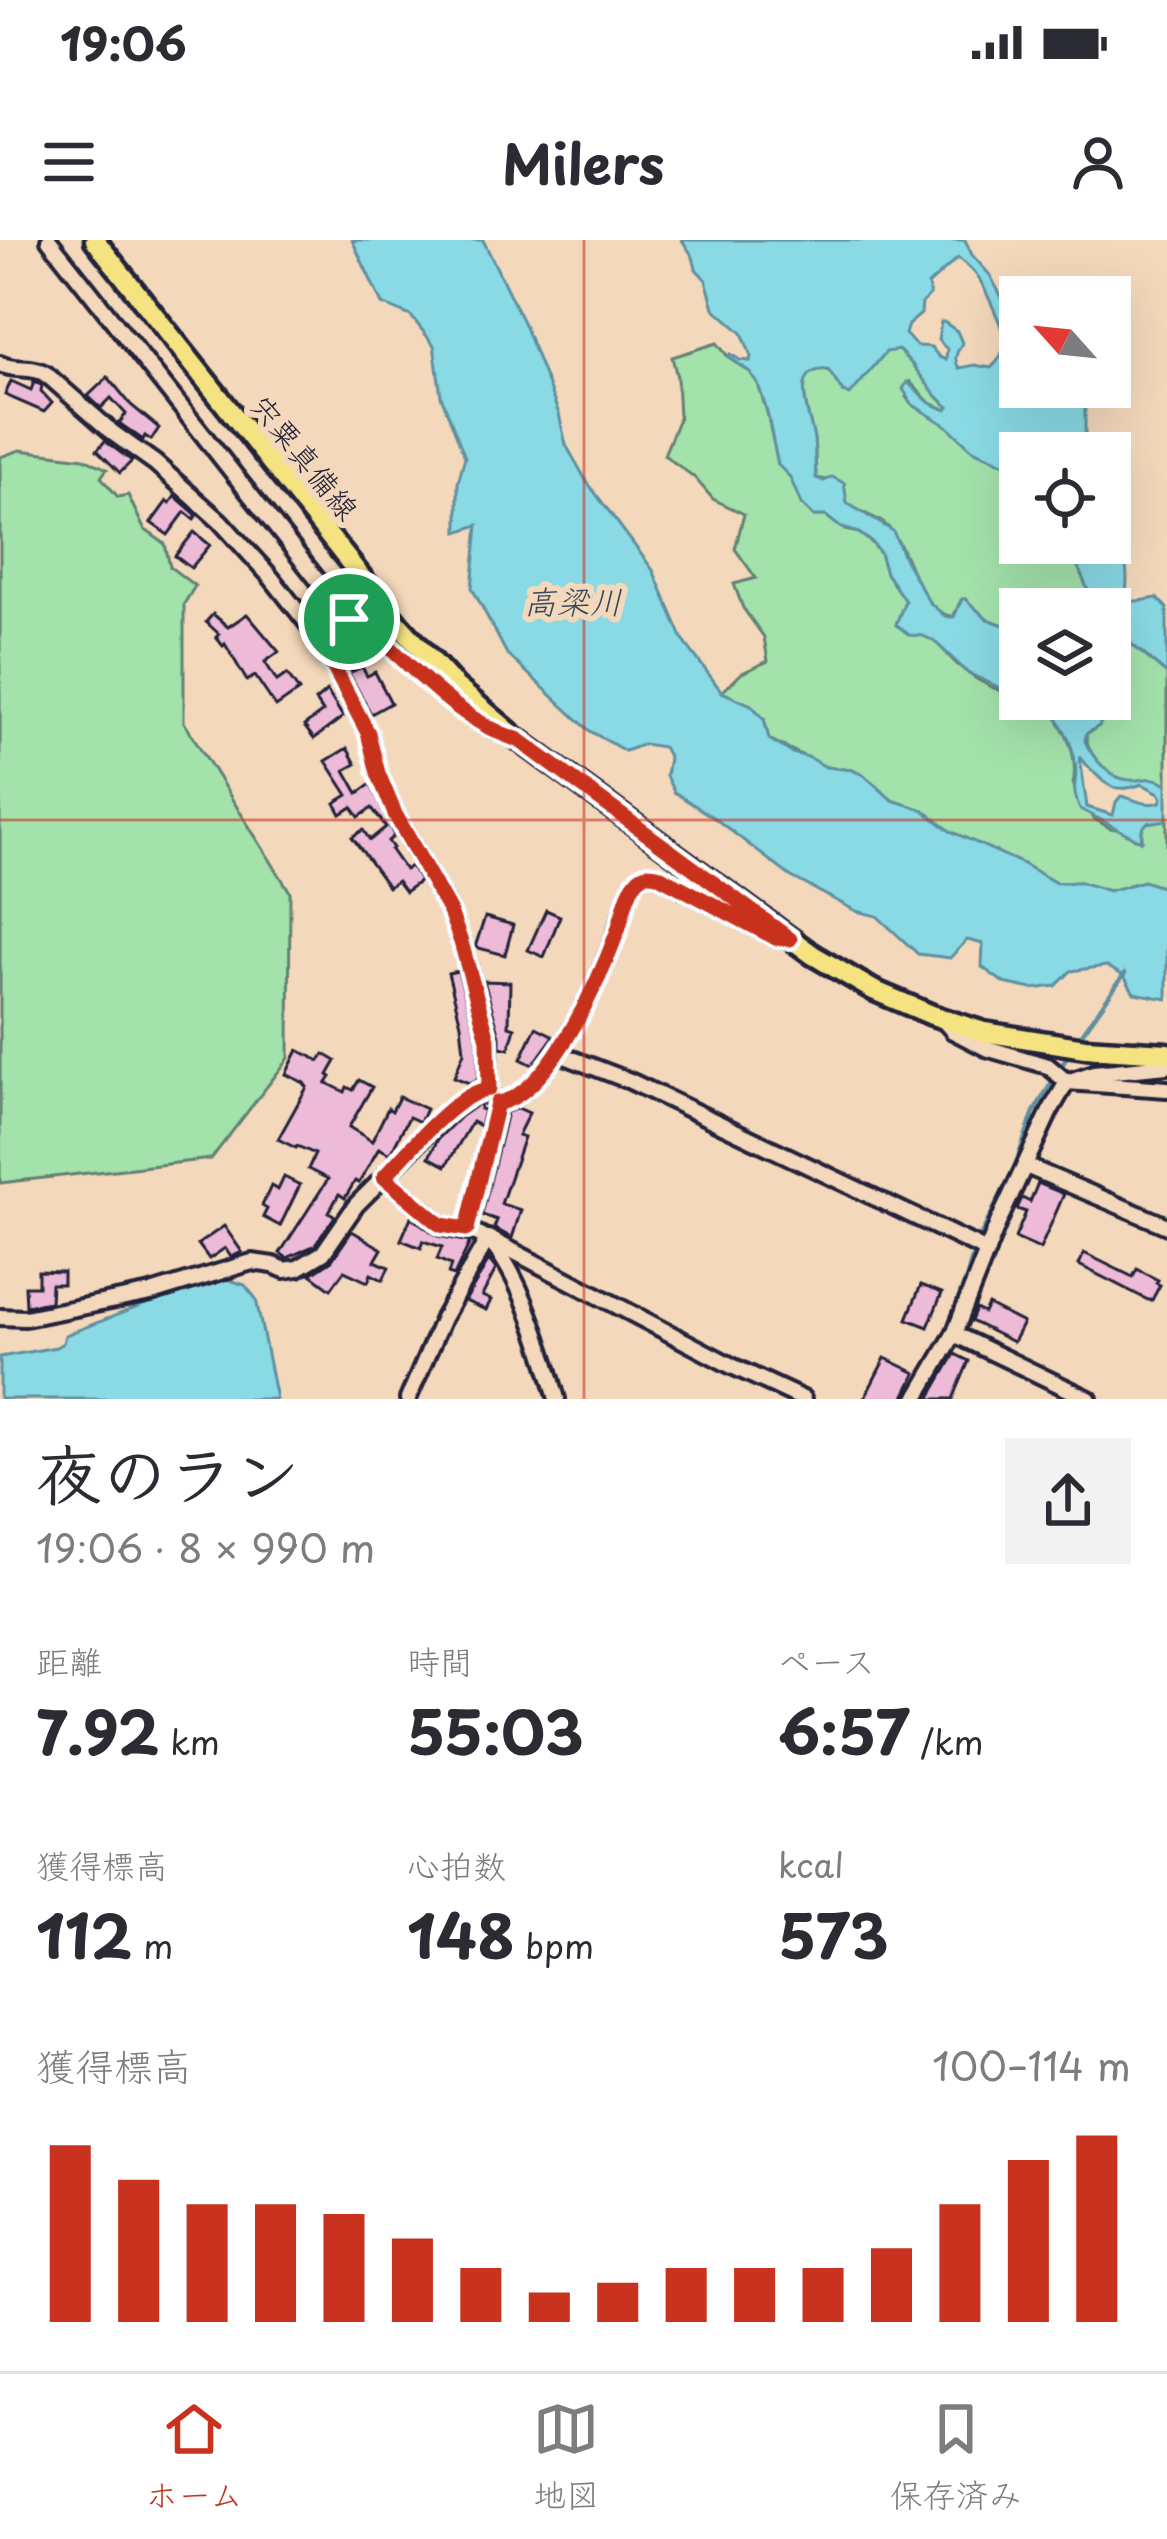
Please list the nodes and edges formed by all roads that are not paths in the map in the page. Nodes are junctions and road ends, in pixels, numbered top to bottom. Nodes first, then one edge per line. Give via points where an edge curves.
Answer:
1 (49, 240) edge
2 (95, 240) edge
3 (0, 364) edge
4 (342, 621) junction
5 (318, 637) junction
6 (519, 740) junction
7 (790, 939) junction
8 (941, 1018) junction
9 (557, 1053) junction
10 (1167, 1053) edge
11 (1167, 1066) edge
12 (1067, 1082) junction
13 (489, 1089) junction
14 (1167, 1089) edge
15 (497, 1103) junction
16 (1026, 1166) junction
17 (384, 1177) junction
18 (1167, 1226) edge
19 (467, 1229) junction
20 (488, 1238) junction
21 (987, 1251) junction
22 (0, 1317) edge
23 (954, 1334) junction
24 (408, 1399) edge
25 (556, 1399) edge
26 (803, 1399) edge
27 (916, 1399) edge
28 (1089, 1399) edge

1 - 4 street via 335,602
2 - 6 main road, 宍粟真備線 via 400,626 456,688
3 - 5 street via 46,374 154,463 248,550
4 - 5 street
4 - 6 street via 366,626 444,696
5 - 13 street via 368,733 395,814 450,912 488,1039
6 - 7 main road, 宍粟真備線
7 - 8 main road, 宍粟真備線 via 873,990
7 - 9 street via 646,874
8 - 10 main road, 宍粟真備線 via 1034,1042
8 - 12 street via 952,1031 1048,1066
9 - 15 street via 522,1094
9 - 21 street
11 - 12 street
12 - 14 street
12 - 16 street
13 - 15 street
13 - 17 street via 454,1107
15 - 19 street
16 - 18 street
16 - 21 street
17 - 19 street via 441,1225
17 - 22 street via 323,1253 298,1268 251,1262 151,1294
19 - 20 street
20 - 24 street
20 - 25 street via 524,1302
20 - 26 street
21 - 23 street
23 - 27 street
23 - 28 street

